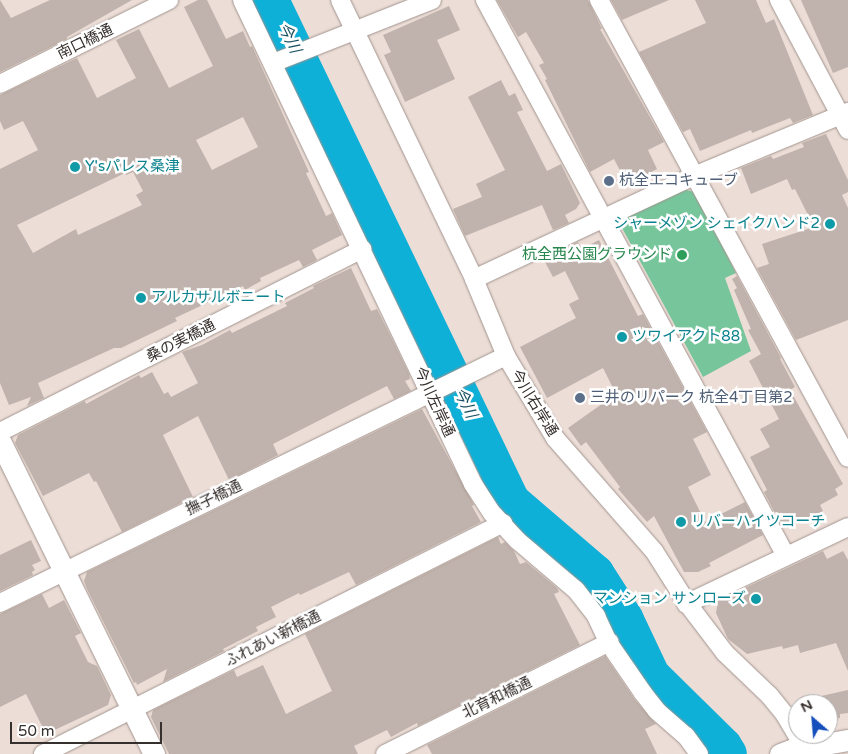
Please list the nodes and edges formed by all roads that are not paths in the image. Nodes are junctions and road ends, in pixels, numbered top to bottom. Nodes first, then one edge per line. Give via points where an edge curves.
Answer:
1 (169, 0) edge
2 (242, 0) edge
3 (340, 0) edge
4 (432, 0) edge
5 (485, 0) edge
6 (599, 0) edge
7 (779, 0) edge
8 (345, 32) junction
9 (281, 60) junction
10 (0, 84) edge
11 (846, 119) edge
12 (696, 175) junction
13 (602, 219) junction
14 (362, 249) junction
15 (474, 279) junction
16 (506, 356) junction
17 (429, 392) junction
18 (0, 432) edge
19 (0, 442) edge
20 (848, 458) edge
21 (503, 523) junction
22 (848, 527) edge
23 (786, 556) junction
24 (64, 571) junction
25 (0, 603) edge
26 (686, 604) junction
27 (609, 642) junction
28 (132, 709) junction
29 (848, 740) edge
30 (796, 751) edge
31 (43, 754) edge
32 (154, 754) edge
33 (385, 754) edge
34 (699, 754) edge

1 - 10 street, 南口橋通
2 - 9 street, 今川左岸通
3 - 8 street, 今川右岸通
4 - 8 street
5 - 13 street
6 - 12 street
7 - 11 street
8 - 9 street
8 - 15 street, 今川右岸通
9 - 14 street, 今川左岸通
11 - 12 street
12 - 13 street
12 - 20 street
13 - 15 street
13 - 23 street
14 - 17 street, 今川左岸通
14 - 18 street, 桑の実橋通
15 - 16 street, 今川右岸通
16 - 17 street, 撫子橋通
16 - 26 street, 今川右岸通 via 555,438 654,552
17 - 21 street, 今川左岸通 via 473,484 492,513
17 - 24 street, 撫子橋通
19 - 24 street
21 - 27 street, 今川左岸通 via 517,540 576,590 596,616
21 - 28 street, ふれあい新橋通
22 - 23 street
23 - 26 street
24 - 25 street, 撫子橋通
24 - 28 street
26 - 30 street, 今川右岸通 via 725,653 769,695 784,715
27 - 33 street, 北育和橋通
27 - 34 street, 今川左岸通 via 657,711 686,736
28 - 31 street, ふれあい新橋通
28 - 32 street
29 - 30 street

